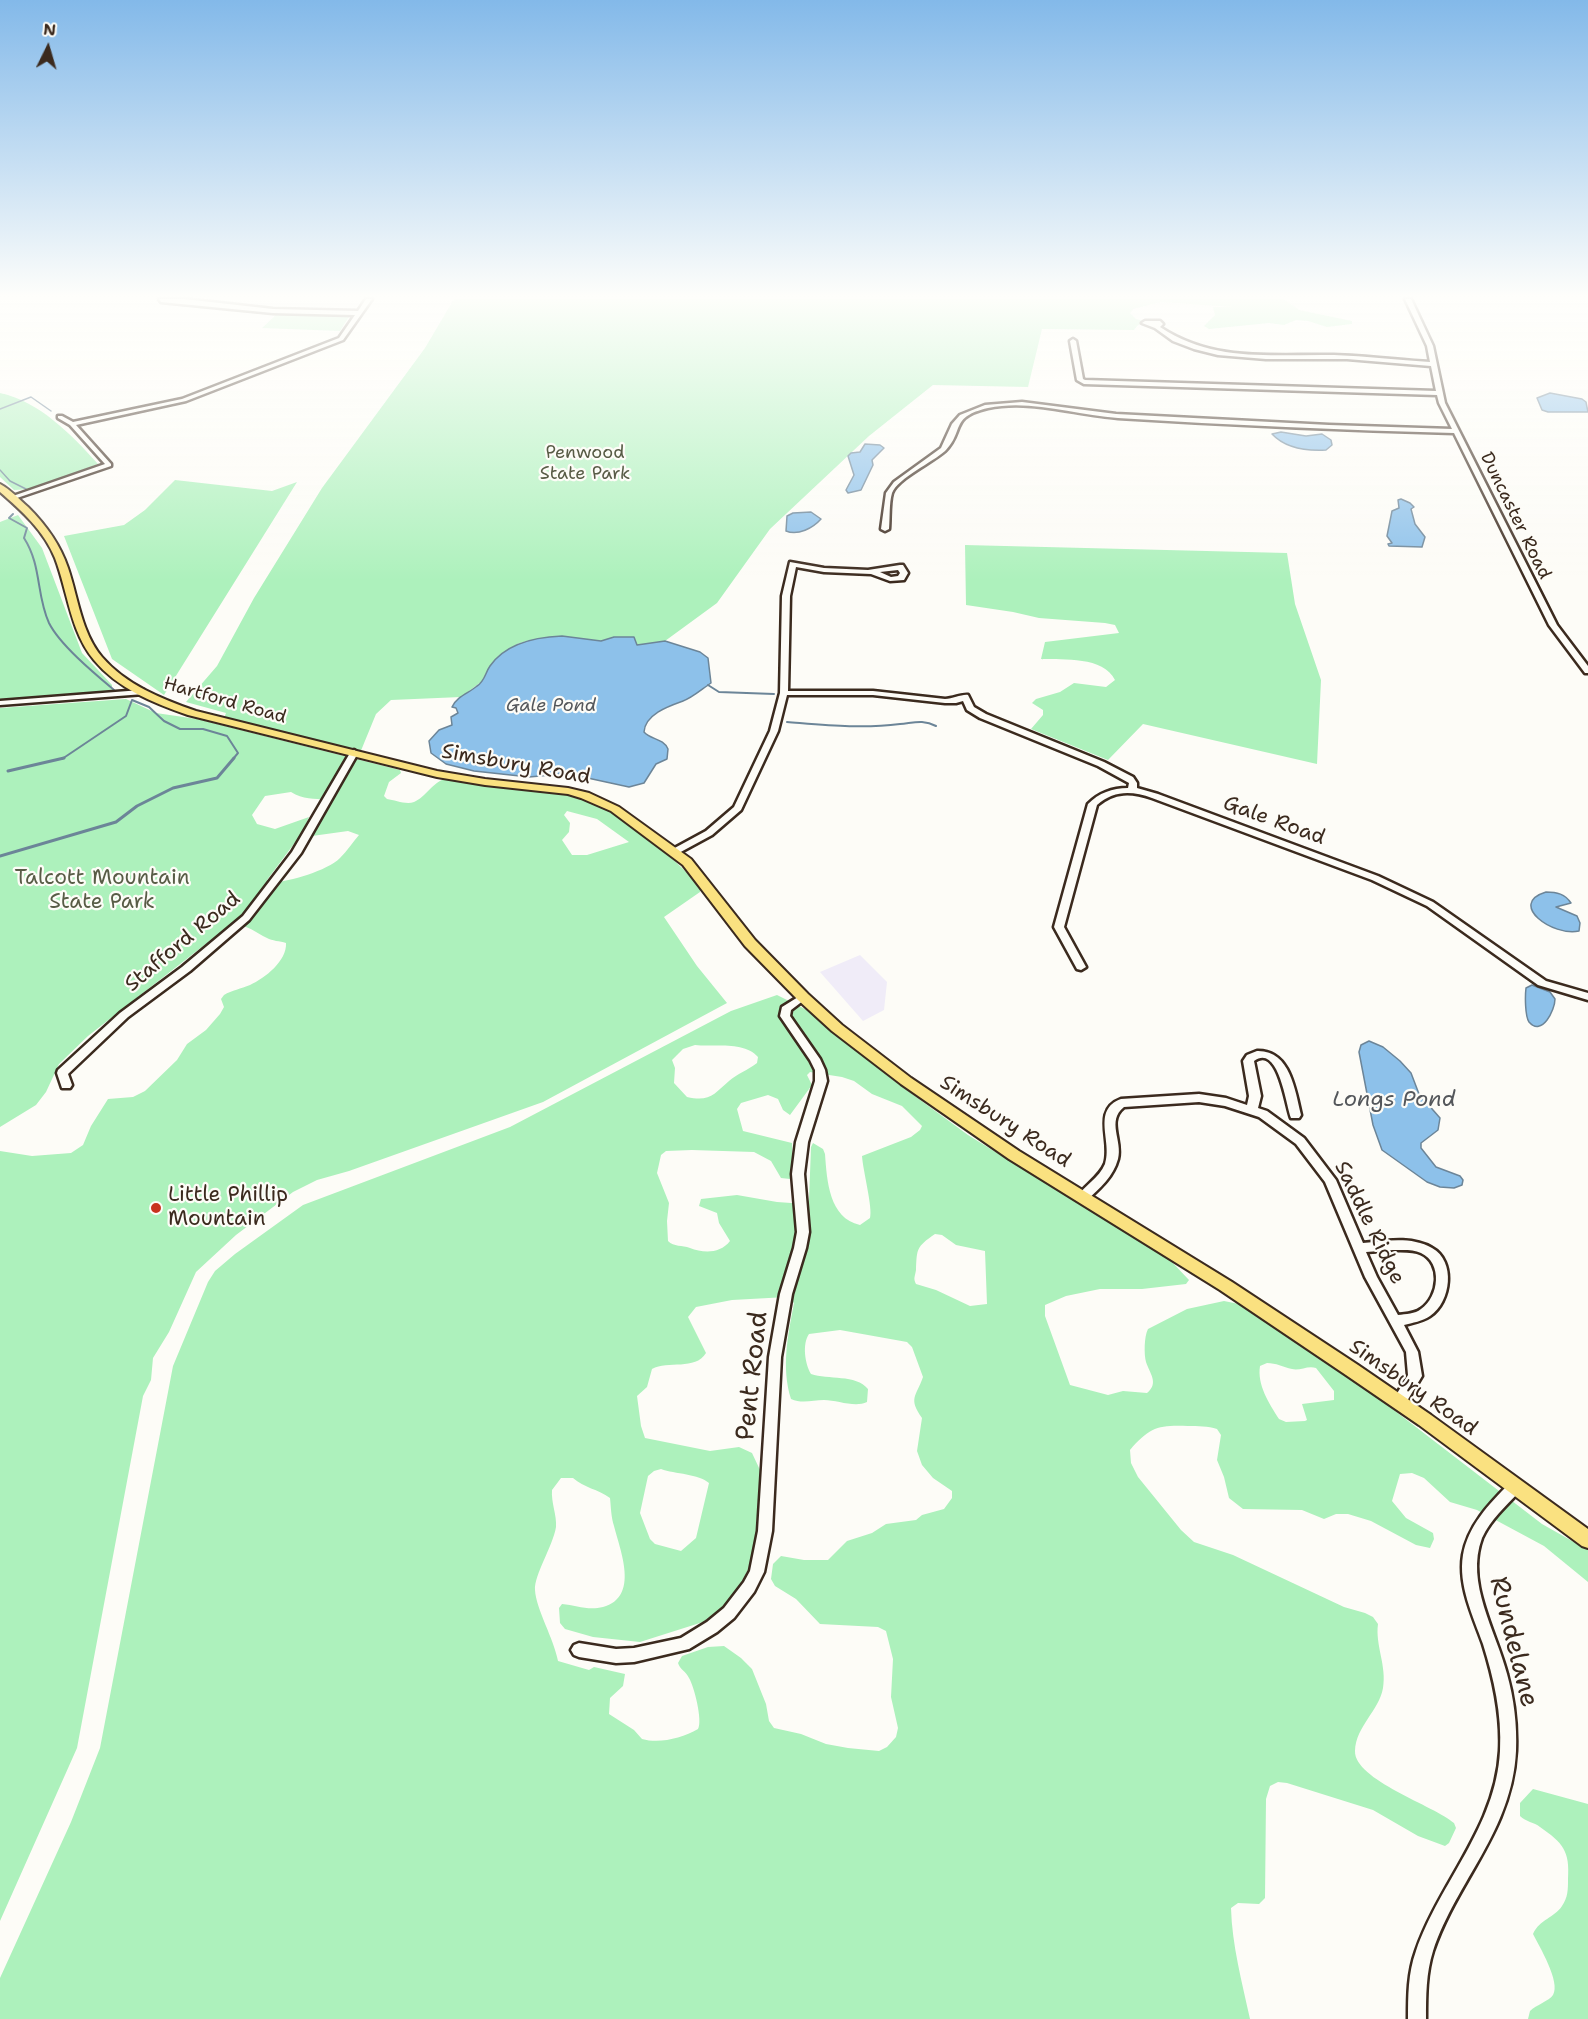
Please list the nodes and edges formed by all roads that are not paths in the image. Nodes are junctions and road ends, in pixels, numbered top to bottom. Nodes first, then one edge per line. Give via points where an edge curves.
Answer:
1 (201, 393) edge
2 (1441, 393) edge
3 (60, 417) dead end
4 (72, 424) junction
5 (1456, 431) junction
6 (0, 487) edge
7 (12, 498) junction
8 (885, 529) dead end
9 (873, 572) dead end
10 (1588, 670) edge
11 (141, 692) junction
12 (784, 693) junction
13 (0, 704) edge
14 (354, 753) junction
15 (410, 767) joint
16 (1132, 790) junction
17 (674, 852) junction
18 (1081, 967) dead end
19 (803, 997) junction
20 (1588, 997) edge
21 (66, 1085) dead end
22 (1252, 1109) junction
23 (1295, 1115) dead end
24 (1083, 1197) junction
25 (1358, 1248) junction
26 (1396, 1321) junction
27 (1399, 1402) junction
28 (1514, 1488) junction
29 (1588, 1540) edge
30 (579, 1650) dead end
31 (1417, 2019) edge

1 - 4 street
2 - 5 street, Duncaster Road
3 - 4 street
4 - 7 street via 109,465
5 - 8 street via 1104,415 1025,405 994,406 966,413 957,420 943,449 896,483 886,500
5 - 10 street, Duncaster Road via 1553,625
6 - 7 main road, Hartford Road
7 - 11 main road, Hartford Road via 32,516 57,551 81,628 94,654 110,671
9 - 12 street via 793,564 786,600
11 - 13 street
11 - 14 main road, Hartford Road via 192,712
12 - 16 street via 860,693 945,701 965,697 970,708 982,716 1130,779
12 - 17 street via 774,731 738,808 709,833
14 - 15 main road, Hartford Road
14 - 21 street, Stafford Road via 296,853 246,918 109,1027 62,1073
15 - 17 main road, Simsbury Road via 463,779 585,795 615,809
16 - 18 street, Gale Road via 1106,793 1093,804 1059,927
16 - 20 street, Gale Road via 1364,873 1430,904 1542,983
17 - 19 main road, Simsbury Road via 697,873 750,943
19 - 24 main road, Simsbury Road via 857,1044 957,1117
19 - 30 street, Pent Road via 786,1009 785,1016 815,1059 821,1082 802,1142 798,1174 803,1232 786,1294 775,1357 765,1531 757,1572 729,1613 684,1644 634,1656
22 - 23 street via 1255,1096 1248,1061 1263,1054 1280,1065
22 - 24 street, Saddle Ridge via 1199,1098 1121,1103 1109,1117 1113,1154 1108,1169
22 - 25 street, Saddle Ridge via 1293,1134 1318,1162 1330,1180
24 - 27 main road, Simsbury Road via 1226,1286
25 - 26 street, Saddle Ridge
25 - 26 street via 1420,1248 1431,1253 1440,1266 1442,1287 1433,1306 1421,1315
26 - 27 street, Saddle Ridge via 1412,1352 1415,1372
27 - 28 main road, Simsbury Road
28 - 29 main road, Simsbury Road
28 - 31 street, Rundelane via 1498,1502 1476,1536 1468,1571 1506,1705 1507,1763 1502,1797 1424,1951 1417,1985

